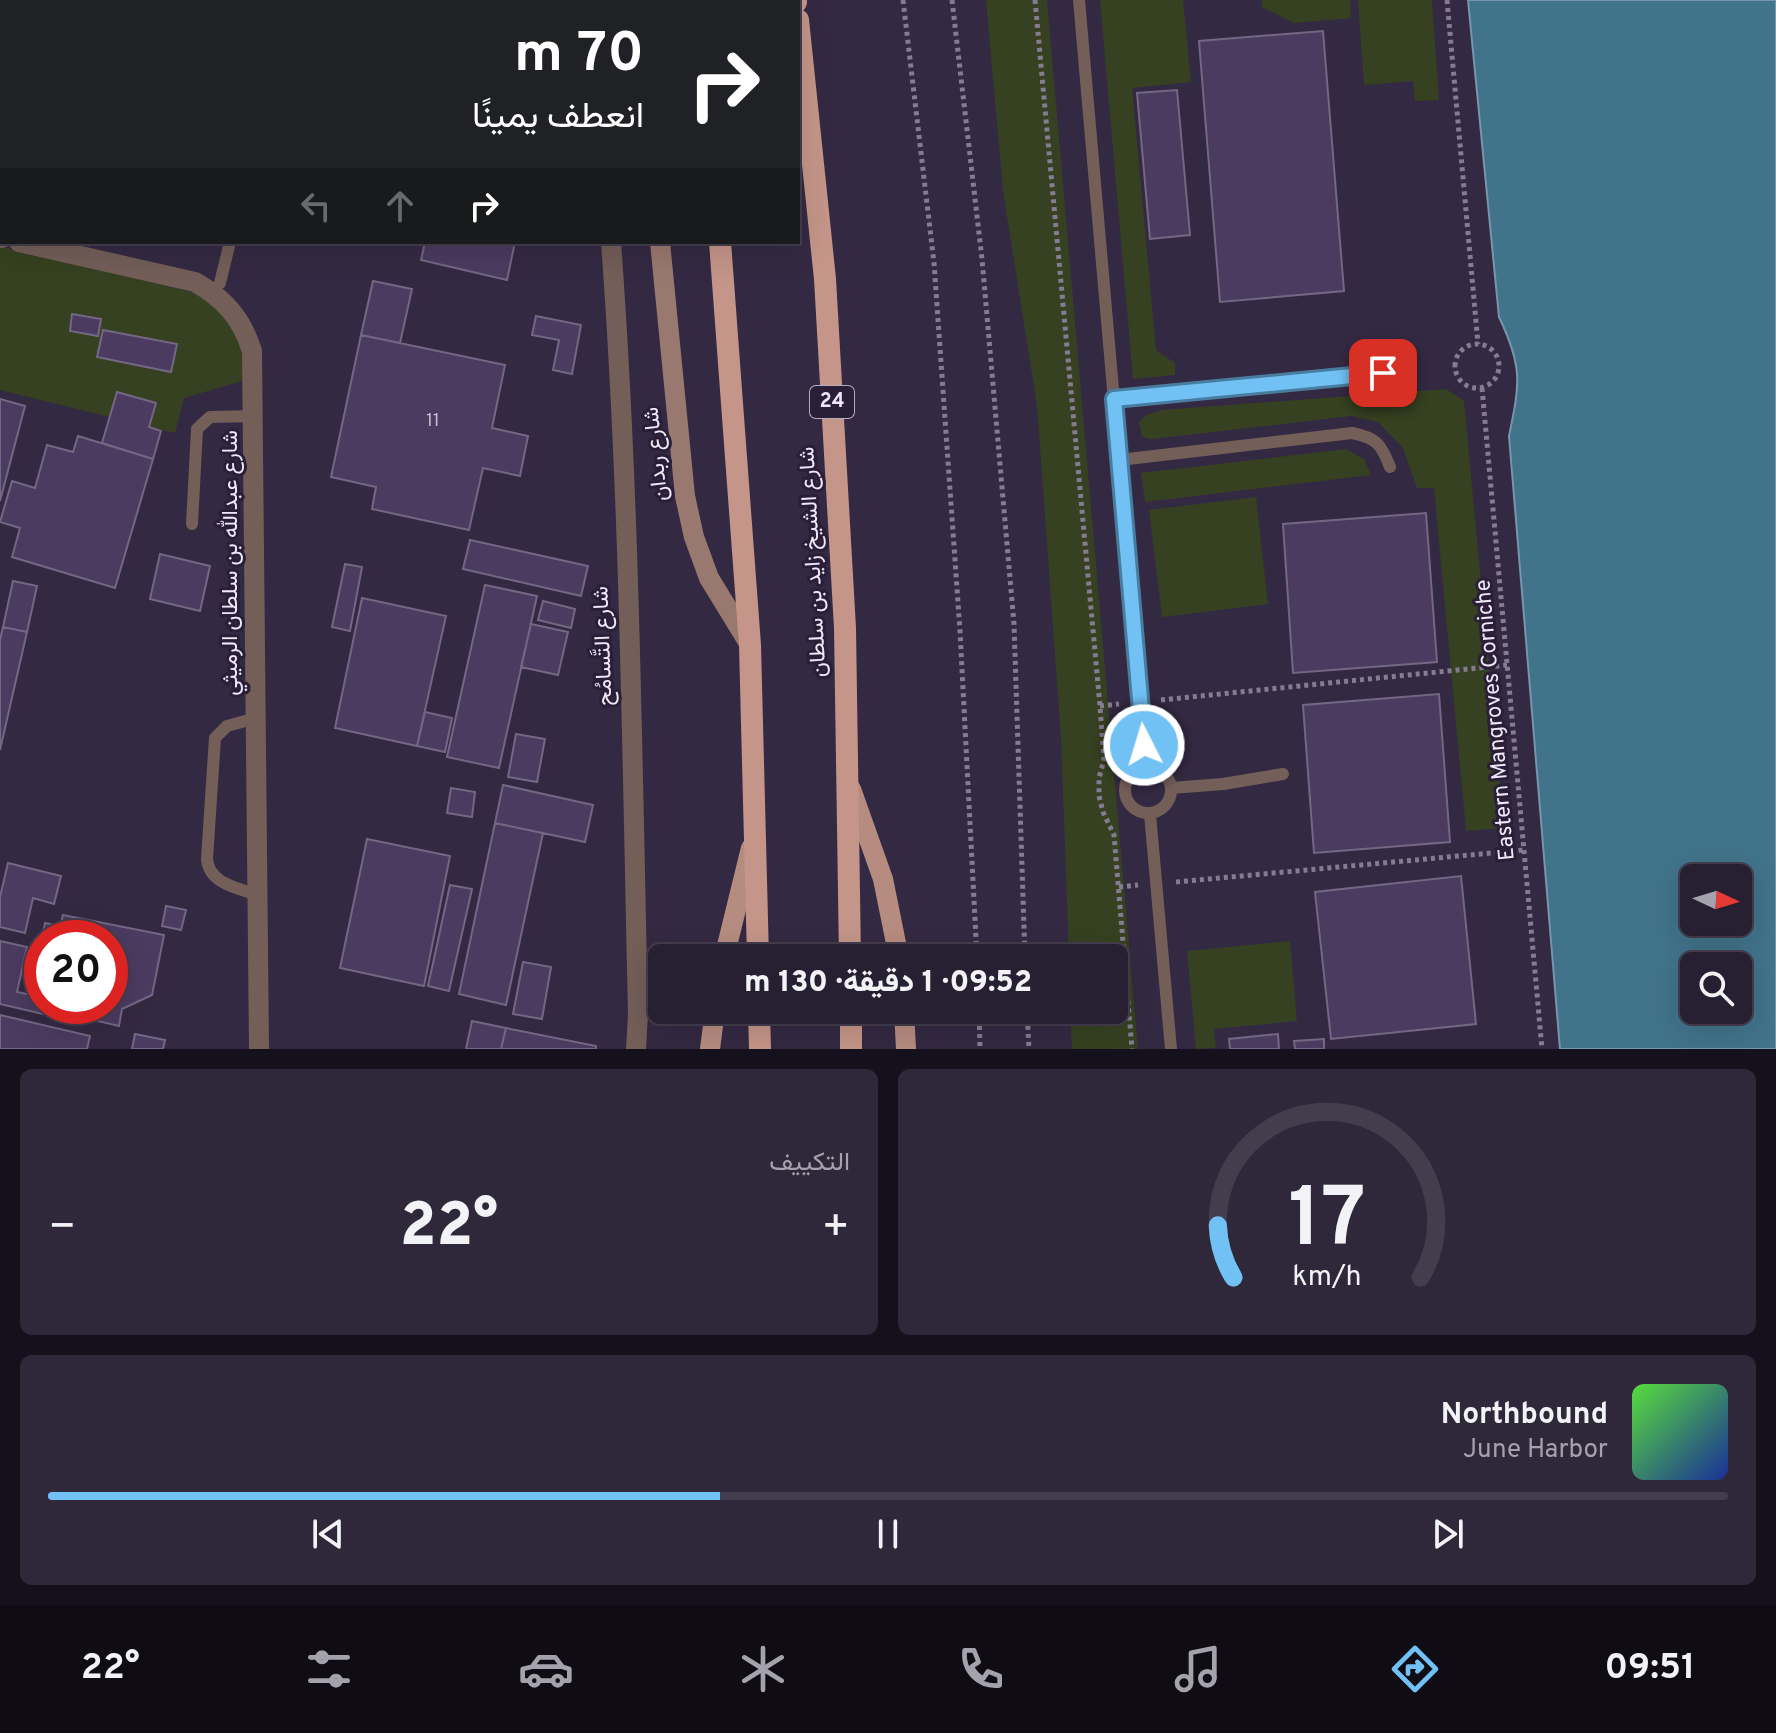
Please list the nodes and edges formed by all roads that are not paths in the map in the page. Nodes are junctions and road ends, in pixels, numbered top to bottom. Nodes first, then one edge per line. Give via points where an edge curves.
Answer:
1 (1079, 0) edge
2 (800, 39) edge
3 (28, 244) edge
4 (230, 244) edge
5 (611, 244) edge
6 (660, 244) edge
7 (720, 244) edge
8 (220, 283) dead end
9 (1383, 373) dead end
10 (1114, 399) junction
11 (255, 416) junction
12 (1119, 460) junction
13 (1390, 467) dead end
14 (192, 524) dead end
15 (750, 645) junction
16 (256, 718) junction
17 (1146, 767) junction
18 (1283, 774) dead end
19 (849, 785) junction
20 (1171, 788) junction
21 (1150, 814) junction
22 (755, 832) junction
23 (258, 895) junction
24 (727, 944) edge
25 (758, 944) edge
26 (850, 944) edge
27 (896, 944) edge
28 (713, 1024) edge
29 (759, 1024) edge
30 (851, 1024) edge
31 (905, 1024) edge
32 (259, 1049) edge
33 (636, 1049) edge
34 (710, 1049) edge
35 (760, 1049) edge
36 (851, 1049) edge
37 (906, 1049) edge
38 (1171, 1049) edge

1 - 10 lane
2 - 19 highway, شارع الشيخ زايد بن سلطان / 24 via 825,279
3 - 11 street, شارع عبدالله بن سلطان الرميثي via 195,282 213,292 247,335
4 - 8 lane
5 - 33 street, شارع التَّسامُح via 627,579
6 - 15 main road, شارع ربدان via 685,496 694,537 709,578
7 - 15 highway
9 - 10 lane
10 - 12 lane
11 - 14 lane via 210,417 197,429
11 - 16 street, شارع عبدالله بن سلطان الرميثي
12 - 13 lane via 1352,433 1382,447
12 - 17 lane
15 - 22 highway
16 - 23 street, شارع عبدالله بن سلطان الرميثي
16 - 23 lane via 227,726 215,738 207,859 217,880
17 - 20 lane via 1164,774
17 - 21 lane via 1130,774 1124,789 1134,810
18 - 20 lane
19 - 26 highway, شارع الشيخ زايد بن سلطان / 24
19 - 27 main road via 883,879
20 - 21 lane via 1164,808
21 - 38 lane
22 - 24 main road
22 - 25 highway
23 - 32 street, شارع عبدالله بن سلطان الرميثي
28 - 34 main road
29 - 35 highway
30 - 36 highway
31 - 37 main road

